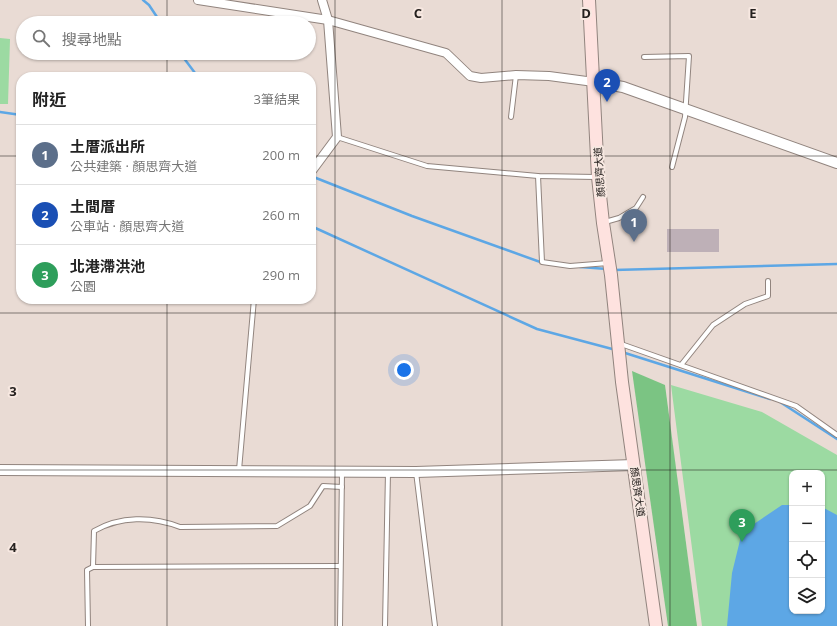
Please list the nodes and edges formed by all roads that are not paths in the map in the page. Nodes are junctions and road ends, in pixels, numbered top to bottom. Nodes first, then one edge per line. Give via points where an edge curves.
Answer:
1 (198, 0) edge
2 (322, 0) edge
3 (589, 0) edge
4 (223, 2) edge
5 (305, 16) edge
6 (316, 18) edge
7 (328, 20) junction
8 (644, 57) dead end
9 (516, 75) junction
10 (594, 82) junction
11 (685, 109) junction
12 (511, 117) dead end
13 (337, 137) junction
14 (837, 163) edge
15 (316, 165) edge
16 (672, 167) dead end
17 (538, 176) junction
18 (598, 177) junction
19 (642, 197) dead end
20 (603, 223) junction
21 (609, 263) junction
22 (768, 281) dead end
23 (254, 304) edge
24 (618, 343) junction
25 (681, 365) junction
26 (837, 435) edge
27 (634, 465) junction
28 (0, 470) edge
29 (239, 471) junction
30 (342, 472) junction
31 (388, 472) junction
32 (416, 472) junction
33 (342, 487) junction
34 (340, 566) junction
35 (93, 567) junction
36 (88, 626) edge
37 (340, 626) edge
38 (384, 626) edge
39 (435, 626) edge
40 (656, 626) edge

1 - 4 street
2 - 7 street
3 - 10 main road, 顏思齊大道
4 - 5 street
6 - 7 street
7 - 9 street via 446,53 470,76 481,78
7 - 13 street
8 - 11 lane via 689,56
9 - 10 street
9 - 12 lane
10 - 11 street via 623,87
10 - 18 main road, 顏思齊大道
11 - 14 street
11 - 16 lane
13 - 15 street
13 - 17 lane via 427,166
17 - 18 lane
17 - 21 lane via 542,262 570,266
18 - 20 main road, 顏思齊大道
19 - 20 lane via 636,208 619,218
20 - 21 main road, 顏思齊大道
21 - 24 main road, 顏思齊大道
22 - 25 lane via 768,296 745,304 713,325
23 - 29 lane
24 - 25 lane
24 - 27 main road, 顏思齊大道
25 - 26 lane via 796,406
27 - 32 street
27 - 40 main road, 顏思齊大道
28 - 29 street
29 - 30 street
30 - 31 street
30 - 33 lane
31 - 32 street
31 - 38 lane
32 - 39 lane
33 - 34 lane
33 - 35 lane via 323,486 310,506 277,526 180,527 167,522 132,518 103,526 94,531
34 - 35 lane
34 - 37 lane
35 - 36 lane via 87,570

